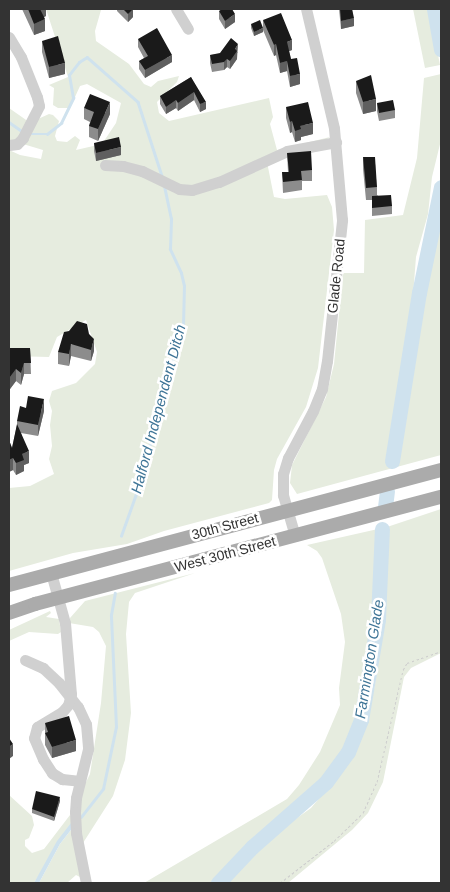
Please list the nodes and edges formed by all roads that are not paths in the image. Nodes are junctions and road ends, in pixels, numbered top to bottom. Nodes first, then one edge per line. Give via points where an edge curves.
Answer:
1 (176, 9) edge
2 (306, 9) edge
3 (188, 29) dead end
4 (9, 37) edge
5 (336, 142) junction
6 (9, 144) edge
7 (105, 165) dead end
8 (441, 470) edge
9 (441, 498) edge
10 (287, 510) junction
11 (295, 536) junction
12 (51, 573) junction
13 (9, 586) edge
14 (57, 598) junction
15 (9, 613) edge
16 (25, 660) dead end
17 (70, 697) junction
18 (80, 782) junction
19 (86, 883) edge

1 - 3 street
2 - 5 street, Glade Road
4 - 6 street via 22,57 39,101 23,138 16,144
5 - 7 street via 287,151 219,182 192,190 179,189 142,171
5 - 10 street, Glade Road via 342,220 327,361 317,402 284,468 282,489
8 - 10 main road, 30th Street
9 - 11 main road, West 30th Street
10 - 11 street, Glade Road
10 - 12 main road, 30th Street
11 - 14 main road, West 30th Street
12 - 13 main road, 30th Street
12 - 14 street
14 - 15 main road, West 30th Street
14 - 17 street via 65,623
16 - 17 street via 43,668
17 - 18 street via 82,715 88,736
17 - 18 street via 62,712 37,727 34,738 52,773 62,779
18 - 19 street via 76,798 76,833

